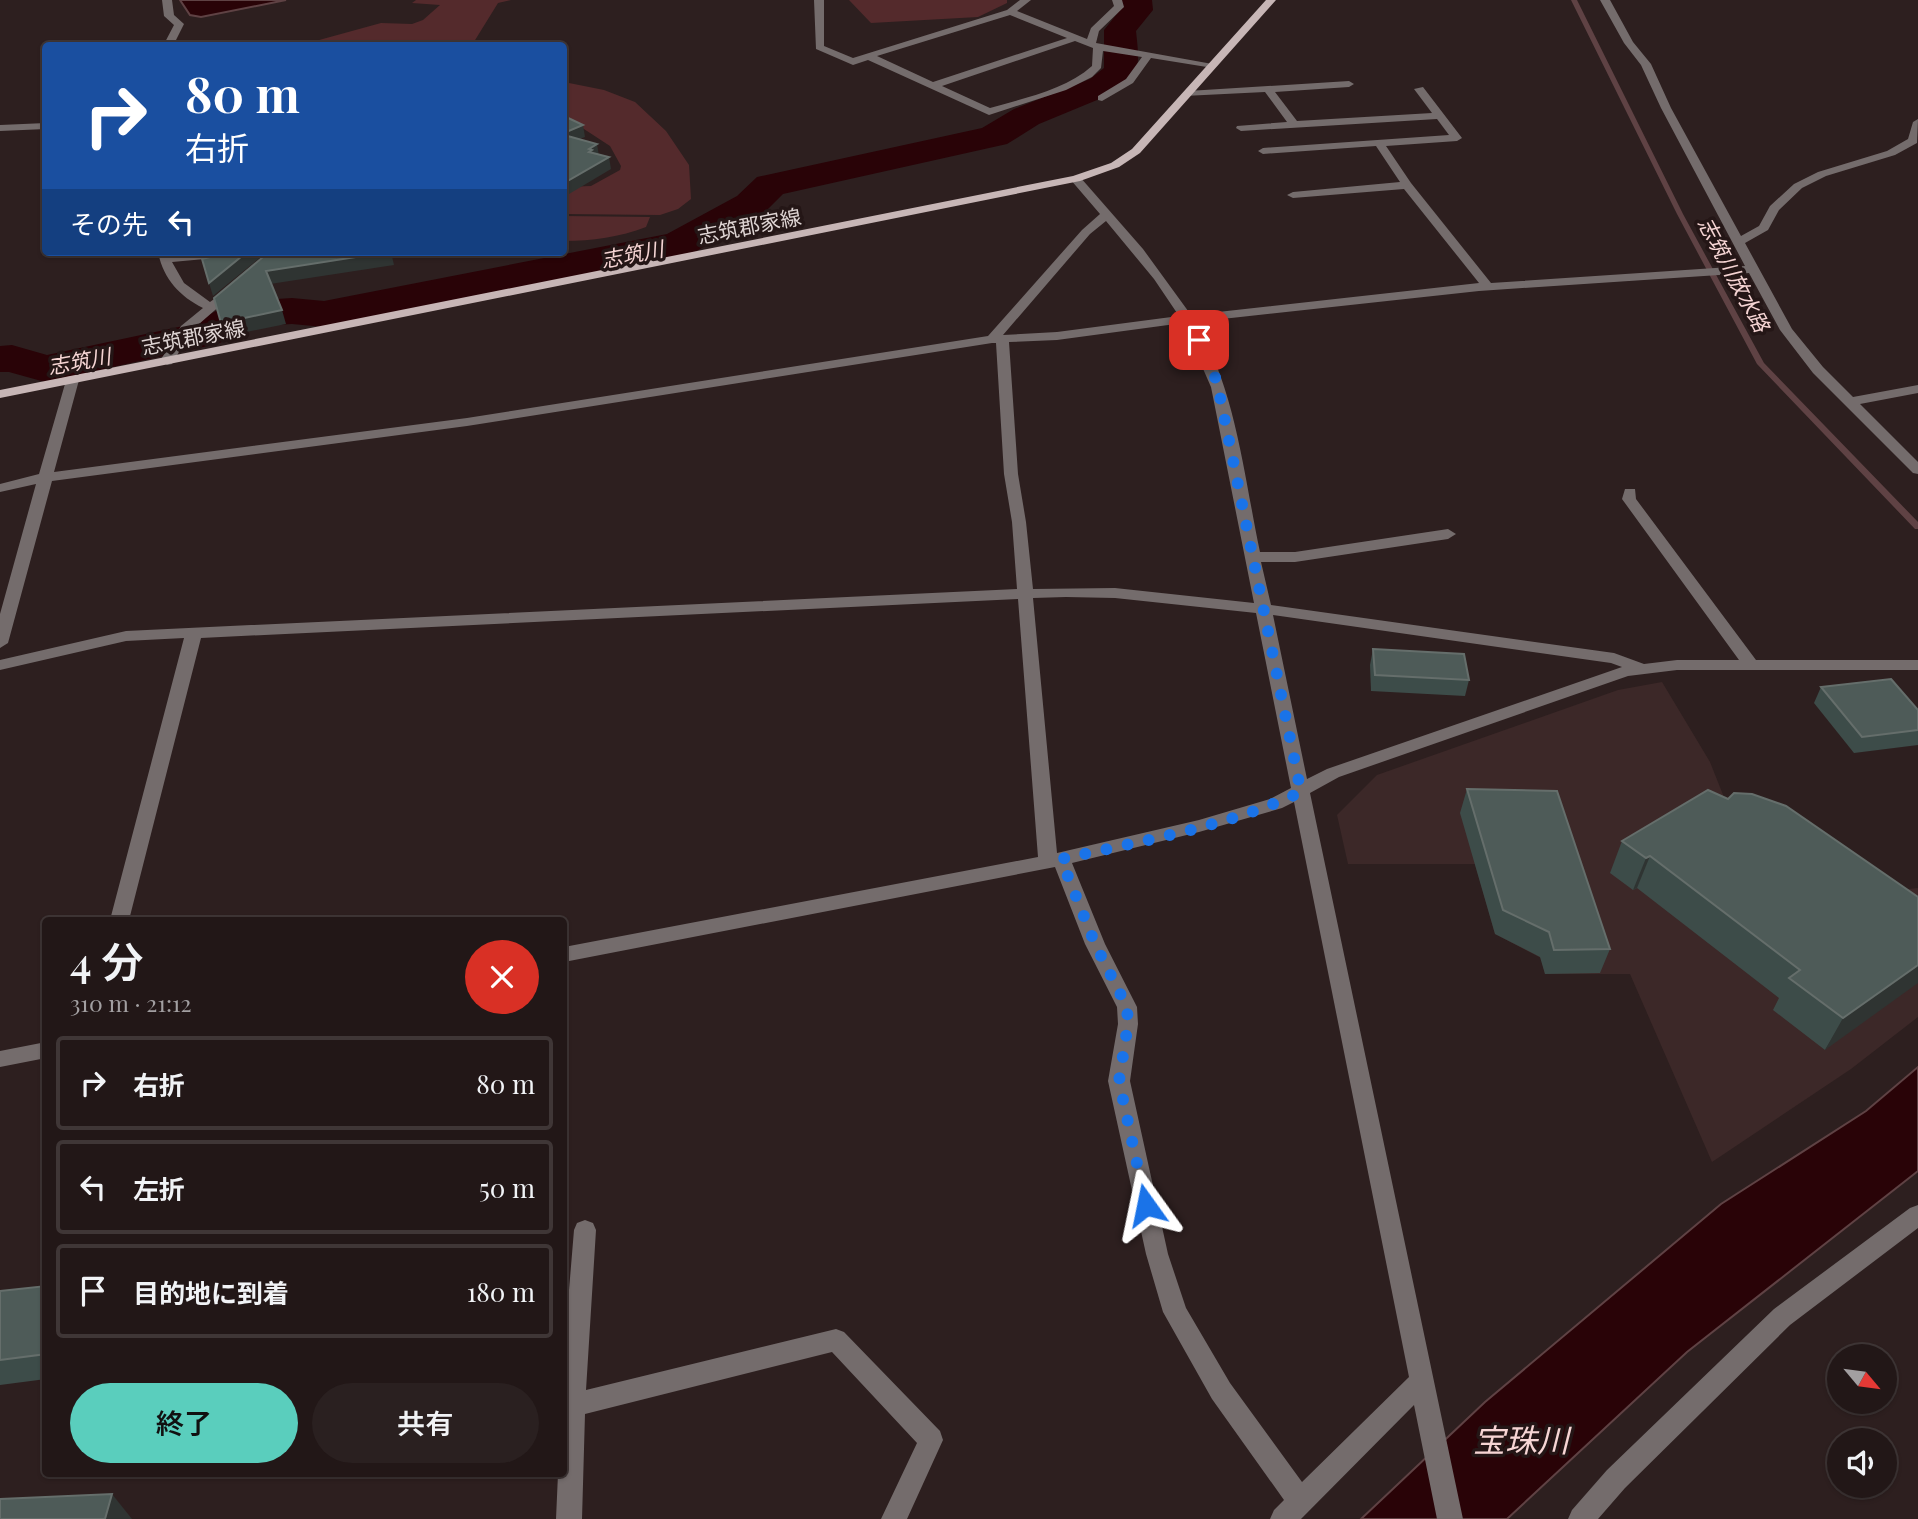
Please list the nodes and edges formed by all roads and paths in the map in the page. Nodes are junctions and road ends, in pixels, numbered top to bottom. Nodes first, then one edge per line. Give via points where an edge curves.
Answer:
1 (167, 0) edge
2 (819, 0) edge
3 (1026, 0) edge
4 (1117, 0) edge
5 (1271, 0) edge
6 (1605, 0) edge
7 (1010, 12) junction
8 (1076, 38) junction
9 (170, 42) edge
10 (1099, 46) junction
11 (1148, 54) junction
12 (868, 56) junction
13 (1213, 65) junction
14 (1349, 84) dead end
15 (933, 86) junction
16 (1268, 89) junction
17 (1419, 89) dead end
18 (1188, 93) junction
19 (1102, 98) dead end
20 (1440, 116) junction
21 (1918, 122) edge
22 (1294, 124) junction
23 (42, 126) edge
24 (0, 128) edge
25 (1241, 128) dead end
26 (1379, 143) junction
27 (1263, 151) dead end
28 (1076, 179) junction
29 (1407, 186) junction
30 (1293, 195) dead end
31 (1106, 215) junction
32 (1739, 242) junction
33 (164, 256) edge
34 (1754, 269) junction
35 (246, 277) edge
36 (1488, 287) junction
37 (211, 307) junction
38 (1187, 319) junction
39 (997, 339) junction
40 (169, 356) junction
41 (72, 380) junction
42 (1918, 389) edge
43 (0, 394) edge
44 (1849, 402) junction
45 (1918, 471) edge
46 (46, 477) junction
47 (0, 488) edge
48 (1630, 492) dead end
49 (1448, 534) dead end
50 (1251, 557) junction
51 (1024, 593) junction
52 (1262, 608) junction
53 (194, 632) junction
54 (0, 643) edge
55 (1751, 665) junction
56 (1918, 665) edge
57 (0, 666) edge
58 (1643, 669) junction
59 (1301, 792) junction
60 (1054, 860) junction
61 (120, 917) edge
62 (567, 954) edge
63 (42, 1052) edge
64 (0, 1059) edge
65 (1918, 1215) edge
66 (586, 1230) dead end
67 (1422, 1381) junction
68 (573, 1405) junction
69 (1292, 1511) edge
70 (569, 1519) edge
71 (894, 1519) edge
72 (1450, 1519) edge
73 (1581, 1519) edge

1 - 9 street via 169,16 179,24
2 - 12 street via 819,47 853,62
3 - 7 street
4 - 10 street via 1119,7 1094,30
5 - 13 main road, 志筑郡家線
6 - 32 street via 1646,64
7 - 8 street
7 - 12 street
8 - 10 street
8 - 15 street
10 - 11 street
10 - 15 street via 1095,70 1062,87 989,112
11 - 13 street
11 - 19 street via 1140,72 1122,89
12 - 15 street
13 - 18 main road, 志筑郡家線
14 - 16 street
16 - 18 street
16 - 22 street
17 - 20 street
18 - 28 main road, 志筑郡家線 via 1128,157
20 - 22 street
20 - 26 street via 1458,138
21 - 32 street via 1913,141 1901,149 1798,186 1774,208 1764,228
22 - 25 street
23 - 24 street
26 - 27 street
26 - 29 street
28 - 31 street
28 - 40 main road, 志筑郡家線
29 - 30 street
29 - 36 street
31 - 38 street via 1162,279
31 - 39 street via 1086,232
32 - 34 street
33 - 37 street via 181,289
34 - 36 street
34 - 44 street via 1786,330
35 - 37 street
36 - 38 street
37 - 40 street via 186,329
38 - 39 street
38 - 50 street via 1210,361 1218,387
39 - 46 street via 467,422
39 - 51 street
40 - 41 main road, 志筑郡家線
41 - 43 main road, 志筑郡家線
41 - 46 street
42 - 44 street
44 - 45 street
46 - 47 street
46 - 54 street
48 - 55 street via 1629,499
49 - 50 street via 1295,557
50 - 52 street
51 - 52 street via 1115,593
51 - 53 street
51 - 60 street
52 - 58 street via 1614,658
52 - 59 street
53 - 57 street via 126,636
53 - 61 street
55 - 56 street
55 - 58 street
58 - 59 street via 1626,671 1333,773
59 - 60 street via 1199,826
59 - 67 street
60 - 62 street
60 - 69 street via 1127,1007 1119,1081 1157,1254 1175,1312
63 - 64 street
65 - 73 street via 1782,1317
66 - 68 street
67 - 69 street
67 - 72 street
68 - 70 street
68 - 71 street via 836,1340 931,1440

